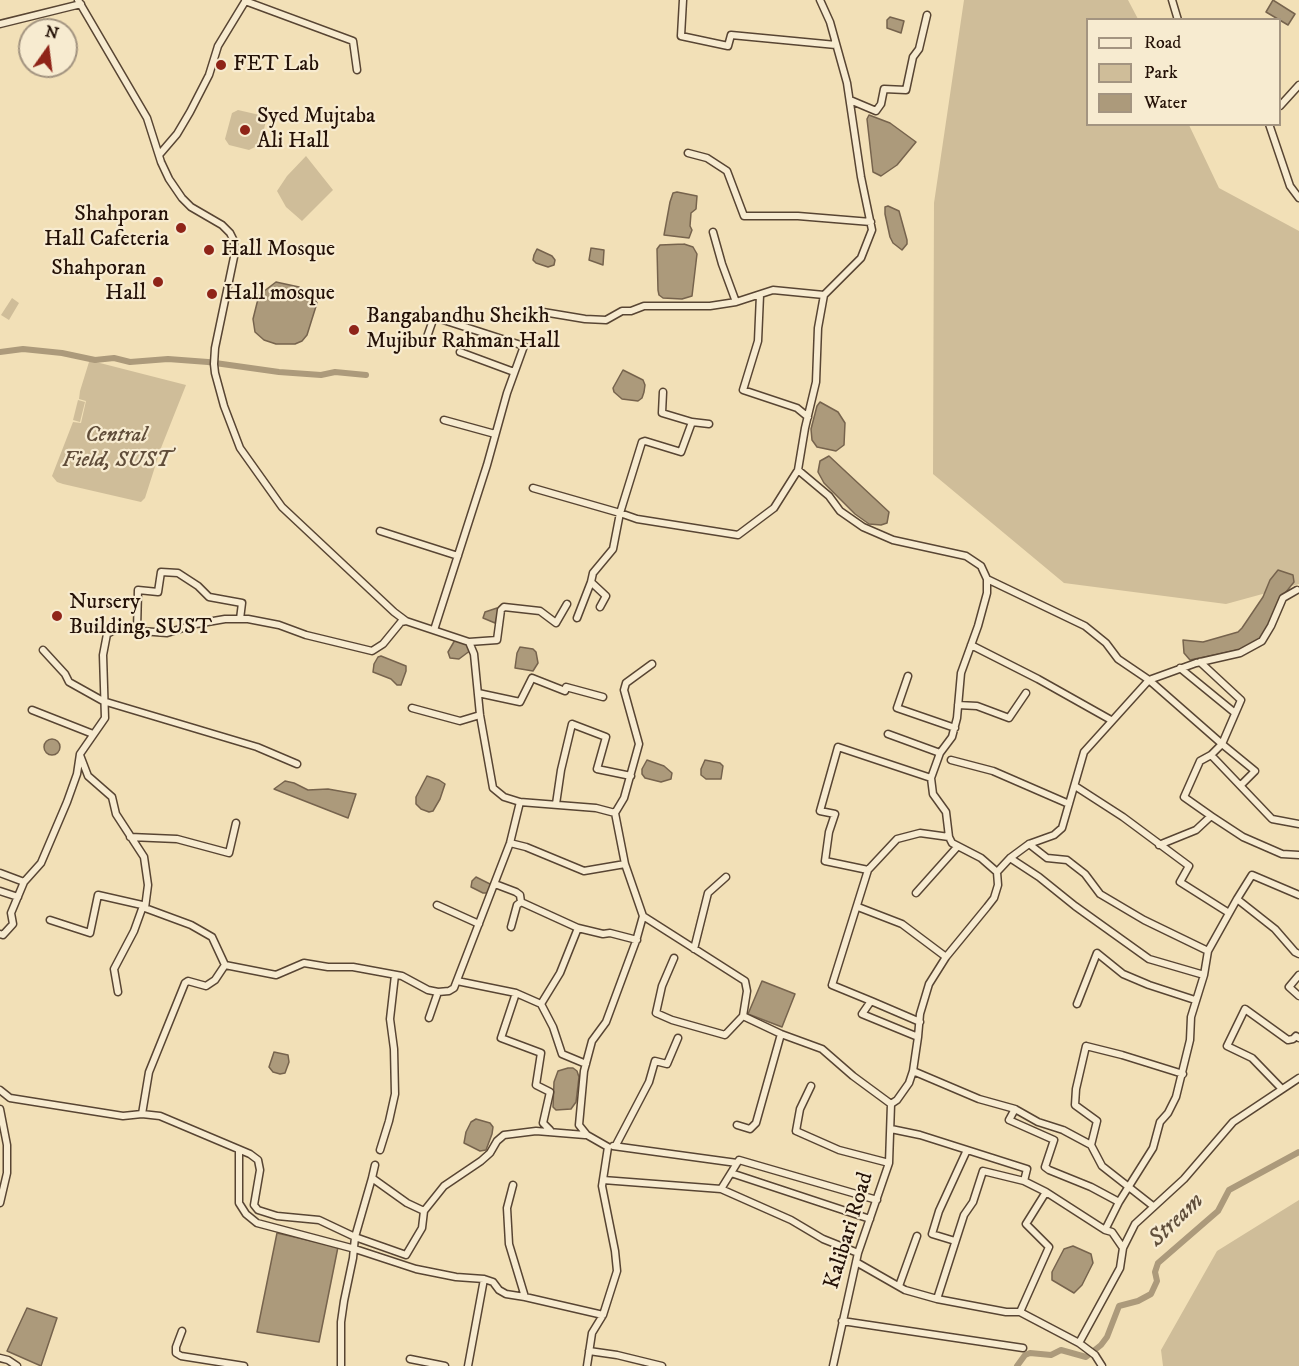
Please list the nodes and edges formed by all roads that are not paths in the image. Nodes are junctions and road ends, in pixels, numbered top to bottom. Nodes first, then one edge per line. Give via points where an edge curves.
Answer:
1 (683, 0) edge
2 (820, 0) edge
3 (1172, 0) edge
4 (246, 1) edge
5 (80, 2) edge
6 (927, 15) dead end
7 (1177, 18) edge
8 (0, 24) edge
9 (836, 45) junction
10 (357, 70) dead end
11 (1299, 85) edge
12 (850, 100) junction
13 (1281, 105) edge
14 (1270, 126) edge
15 (687, 153) dead end
16 (159, 155) junction
17 (1299, 198) edge
18 (871, 222) junction
19 (713, 232) dead end
20 (760, 295) junction
21 (824, 295) junction
22 (736, 302) junction
23 (543, 312) dead end
24 (427, 337) dead end
25 (460, 352) dead end
26 (514, 372) junction
27 (663, 392) dead end
28 (808, 417) junction
29 (444, 420) dead end
30 (692, 422) junction
31 (709, 424) dead end
32 (495, 434) junction
33 (798, 470) junction
34 (533, 488) dead end
35 (620, 513) junction
36 (380, 531) dead end
37 (458, 556) junction
38 (987, 579) junction
39 (1299, 581) edge
40 (591, 582) junction
41 (1298, 591) edge
42 (567, 604) dead end
43 (600, 607) dead end
44 (577, 618) dead end
45 (240, 619) junction
46 (406, 621) junction
47 (137, 630) junction
48 (434, 630) junction
49 (469, 642) junction
50 (971, 645) junction
51 (43, 650) dead end
52 (1200, 662) junction
53 (652, 664) dead end
54 (1180, 668) junction
55 (908, 676) dead end
56 (1149, 680) junction
57 (478, 693) junction
58 (1026, 693) dead end
59 (603, 697) dead end
60 (103, 701) junction
61 (958, 705) junction
62 (412, 708) dead end
63 (32, 711) dead end
64 (1235, 713) junction
65 (480, 715) junction
66 (1111, 720) junction
67 (955, 728) junction
68 (93, 734) junction
69 (888, 734) dead end
70 (1222, 744) junction
71 (940, 753) junction
72 (80, 754) junction
73 (1211, 755) junction
74 (951, 760) dead end
75 (297, 765) dead end
76 (630, 776) junction
77 (931, 778) junction
78 (1241, 785) junction
79 (1075, 786) junction
80 (520, 802) junction
81 (556, 804) junction
82 (1069, 804) junction
83 (615, 813) junction
84 (1211, 816) junction
85 (236, 823) dead end
86 (1299, 824) edge
87 (130, 837) junction
88 (950, 837) junction
89 (510, 843) junction
90 (1029, 844) junction
91 (1159, 845) junction
92 (958, 846) junction
93 (1299, 855) edge
94 (1010, 858) junction
95 (625, 864) junction
96 (868, 870) junction
97 (998, 872) junction
98 (0, 873) edge
99 (726, 877) dead end
100 (24, 882) junction
101 (495, 884) junction
102 (0, 891) edge
103 (916, 892) dead end
104 (1299, 895) edge
105 (18, 897) junction
106 (1237, 899) junction
107 (521, 902) junction
108 (437, 905) dead end
109 (143, 906) junction
110 (858, 907) junction
111 (1229, 913) junction
112 (644, 916) junction
113 (50, 920) dead end
114 (479, 924) junction
115 (511, 927) dead end
116 (578, 928) junction
117 (0, 934) edge
118 (637, 940) junction
119 (694, 949) junction
120 (1208, 951) junction
121 (1299, 954) edge
122 (946, 957) junction
123 (674, 958) dead end
124 (225, 965) junction
125 (395, 975) junction
126 (1204, 975) junction
127 (1299, 975) edge
128 (457, 981) junction
129 (118, 992) dead end
130 (438, 992) junction
131 (516, 993) junction
132 (1299, 996) edge
133 (1196, 1000) junction
134 (871, 1001) junction
135 (541, 1004) junction
136 (1077, 1004) dead end
137 (743, 1016) junction
138 (429, 1018) dead end
139 (920, 1022) junction
140 (781, 1034) junction
141 (1298, 1036) edge
142 (918, 1037) junction
143 (678, 1038) dead end
144 (585, 1064) junction
145 (913, 1071) junction
146 (1183, 1074) junction
147 (1299, 1078) edge
148 (811, 1086) dead end
149 (1281, 1088) junction
150 (0, 1090) edge
151 (891, 1104) junction
152 (0, 1109) edge
153 (1015, 1109) junction
154 (142, 1114) junction
155 (737, 1125) dead end
156 (891, 1129) junction
157 (550, 1131) junction
158 (587, 1135) junction
159 (1091, 1144) junction
160 (616, 1145) junction
161 (608, 1147) junction
162 (239, 1150) junction
163 (380, 1150) dead end
164 (967, 1150) junction
165 (737, 1163) junction
166 (889, 1163) junction
167 (375, 1165) dead end
168 (731, 1173) junction
169 (372, 1178) junction
170 (603, 1180) junction
171 (1024, 1180) junction
172 (513, 1185) dead end
173 (1129, 1187) junction
174 (721, 1189) junction
175 (1046, 1192) junction
176 (877, 1200) junction
177 (1119, 1202) junction
178 (0, 1203) edge
179 (1153, 1206) junction
180 (424, 1211) junction
181 (870, 1219) junction
182 (1105, 1230) junction
183 (917, 1236) dead end
184 (355, 1237) junction
185 (955, 1241) junction
186 (1123, 1248) junction
187 (355, 1249) junction
188 (858, 1253) junction
189 (856, 1262) junction
190 (484, 1279) junction
191 (898, 1286) junction
192 (525, 1298) junction
193 (937, 1299) junction
194 (1020, 1312) junction
195 (603, 1315) junction
196 (842, 1321) junction
197 (182, 1331) dead end
198 (1079, 1343) junction
199 (1023, 1348) dead end
200 (589, 1351) junction
201 (0, 1358) edge
202 (410, 1359) dead end
203 (17, 1366) edge
204 (244, 1366) edge
205 (341, 1366) edge
206 (445, 1366) edge
207 (468, 1366) edge
208 (587, 1366) edge
209 (662, 1366) edge
210 (833, 1366) edge
211 (1102, 1366) edge

1 - 9 street via 681,36 728,46 731,35
2 - 9 street
3 - 7 street
4 - 10 street via 353,41
4 - 16 street via 218,46 209,75 190,112
5 - 8 street
5 - 16 street via 147,118
6 - 12 street via 906,90 884,89 876,111
9 - 12 street
11 - 13 street
12 - 18 street
14 - 17 street via 1290,186
15 - 18 street via 707,158 727,171 744,216
16 - 46 street via 182,198 222,225 234,241 214,373 240,448 282,507
18 - 21 street via 872,230 861,258
19 - 22 street
20 - 21 street via 773,290
20 - 22 street
20 - 28 street via 758,341 743,390 797,408
21 - 28 street via 816,382
22 - 23 street via 644,306 622,310 606,320
24 - 26 street via 434,317 524,346
25 - 26 street
26 - 32 street
27 - 30 street via 662,413
28 - 33 street
29 - 32 street
30 - 31 street
30 - 35 street via 681,452 642,442
32 - 37 street
33 - 35 street via 774,508 738,535
33 - 38 street via 829,496 840,511 863,527 893,540 966,556 981,566
34 - 35 street
35 - 40 street via 613,549 593,571
36 - 37 street
37 - 48 street
38 - 50 street via 985,600
38 - 56 street via 1085,626 1118,659
39 - 41 street
40 - 43 street via 606,596
40 - 44 street
41 - 52 street via 1283,598 1262,641 1240,653
42 - 49 street via 556,623 540,611 504,607 496,640
45 - 46 street via 266,622 372,651
45 - 47 street via 196,624 167,633
45 - 47 street via 242,603 209,597 178,573 160,572 158,592 138,590
46 - 48 street
47 - 60 street via 116,629 107,634
48 - 49 street
49 - 57 street
50 - 61 street via 961,673
50 - 66 street
51 - 60 street via 69,682
52 - 54 street
52 - 64 street via 1241,700
53 - 76 street via 626,683 624,690 639,741
54 - 56 street
54 - 64 street
55 - 67 street via 897,708
56 - 66 street
56 - 70 street
57 - 59 street via 520,702 532,678 565,691 566,687
57 - 65 street
58 - 61 street via 1009,718 977,706
60 - 68 street via 105,718
60 - 75 street via 257,747
61 - 67 street
62 - 65 street via 460,721
63 - 68 street
64 - 70 street
65 - 80 street via 493,788
66 - 79 street via 1084,752
67 - 71 street
68 - 72 street
69 - 71 street
70 - 73 street
70 - 78 street via 1255,771
71 - 77 street
72 - 87 street via 88,776 112,797 116,814
72 - 100 street via 78,774 41,863
73 - 78 street
73 - 84 street via 1200,762 1184,797
74 - 82 street via 993,771
76 - 81 street via 597,769 605,736 573,724
76 - 83 street
77 - 88 street via 933,794 946,812
77 - 96 street via 838,747 820,811 835,814 825,861
78 - 86 street via 1272,819
79 - 82 street
79 - 91 street
80 - 81 street
80 - 89 street
81 - 83 street
82 - 90 street via 1062,828
83 - 95 street
84 - 91 street via 1196,830
84 - 93 street via 1243,837 1282,854
85 - 87 street via 229,853 177,839
87 - 109 street via 144,856 148,885
88 - 92 street
88 - 96 street via 920,833 897,838
89 - 95 street via 584,872
89 - 101 street
90 - 94 street
90 - 120 street via 1047,858 1067,860 1085,874 1100,894
91 - 111 street via 1189,866 1180,882
92 - 97 street
92 - 103 street
94 - 97 street
94 - 126 street via 1149,959
95 - 112 street
96 - 110 street
97 - 122 street via 994,898
98 - 100 street
99 - 119 street via 708,893
100 - 105 street
101 - 107 street via 516,892
101 - 114 street
102 - 105 street
104 - 106 street via 1252,875
105 - 117 street via 11,912 13,924
106 - 111 street
106 - 121 street
107 - 115 street
107 - 116 street
108 - 114 street
109 - 113 street via 99,895 90,933
109 - 124 street via 212,937
109 - 129 street via 114,969
110 - 122 street via 902,924
110 - 134 street via 832,985
111 - 120 street
112 - 118 street
112 - 119 street
114 - 128 street
116 - 118 street
116 - 135 street via 560,973
118 - 144 street via 606,1022 592,1041
119 - 137 street via 745,981
120 - 126 street
122 - 139 street via 929,984
123 - 137 street via 656,1012 725,1035
124 - 125 street via 276,975 310,963
124 - 154 street via 206,986 185,983 149,1072
125 - 130 street
125 - 163 street via 390,1019 394,1094
126 - 133 street
127 - 132 street via 1288,987
128 - 130 street via 449,991
128 - 131 street
130 - 138 street
131 - 135 street
131 - 157 street via 501,1038 541,1053 536,1085 550,1092 543,1123
133 - 136 street via 1124,974 1098,954
133 - 146 street
134 - 139 street
134 - 142 street via 862,1014
135 - 144 street via 562,1054
137 - 140 street
139 - 142 street
140 - 151 street via 822,1049
140 - 155 street via 756,1123 750,1129
141 - 149 street via 1288,1040 1245,1009 1227,1046 1252,1058
142 - 145 street
143 - 160 street via 667,1064 655,1061 649,1082
144 - 158 street via 579,1125
145 - 151 street via 909,1083
145 - 153 street via 979,1099
146 - 159 street via 1086,1046 1075,1105 1096,1121
146 - 173 street via 1153,1148
147 - 149 street
148 - 166 street via 800,1109 796,1131 839,1150
149 - 179 street via 1233,1122 1184,1179
150 - 154 street via 10,1098 123,1116
151 - 156 street, Kalibari Road
152 - 178 street via 7,1145 7,1173
153 - 159 street
153 - 177 street via 1009,1120 1054,1140 1045,1167
154 - 162 street via 160,1116
156 - 164 street
156 - 166 street, Kalibari Road
157 - 158 street
157 - 180 street via 504,1135 482,1161 444,1186
158 - 161 street
159 - 173 street via 1102,1166
160 - 161 street
160 - 165 street
161 - 170 street
162 - 184 street via 258,1160 254,1205 258,1210 319,1220
162 - 187 street via 239,1203 246,1214 257,1223
164 - 171 street via 1027,1169
164 - 185 street via 932,1234
165 - 168 street
165 - 176 street via 739,1160
166 - 176 street, Kalibari Road
167 - 169 street
168 - 174 street
168 - 181 street
169 - 180 street
169 - 184 street
170 - 174 street
170 - 195 street via 617,1271
171 - 175 street
171 - 185 street via 983,1171
172 - 192 street via 507,1208 509,1244
173 - 177 street
173 - 179 street
174 - 188 street
175 - 182 street
175 - 194 street via 1026,1224 1049,1247
176 - 181 street, Kalibari Road
177 - 182 street
179 - 186 street via 1135,1224
180 - 184 street via 422,1228 406,1255
181 - 188 street, Kalibari Road
182 - 186 street via 1112,1232
183 - 191 street
184 - 187 street
185 - 193 street
186 - 198 street via 1120,1268
187 - 190 street via 416,1269
187 - 205 street via 344,1301
188 - 189 street, Kalibari Road
189 - 191 street
189 - 196 street, Kalibari Road
190 - 192 street via 506,1294
190 - 207 street
191 - 193 street
192 - 195 street
193 - 194 street
194 - 198 street
195 - 200 street via 592,1333
196 - 199 street
196 - 210 street, Kalibari Road
197 - 204 street via 177,1347 181,1356
198 - 211 street
200 - 208 street
200 - 209 street
201 - 203 street
202 - 206 street

